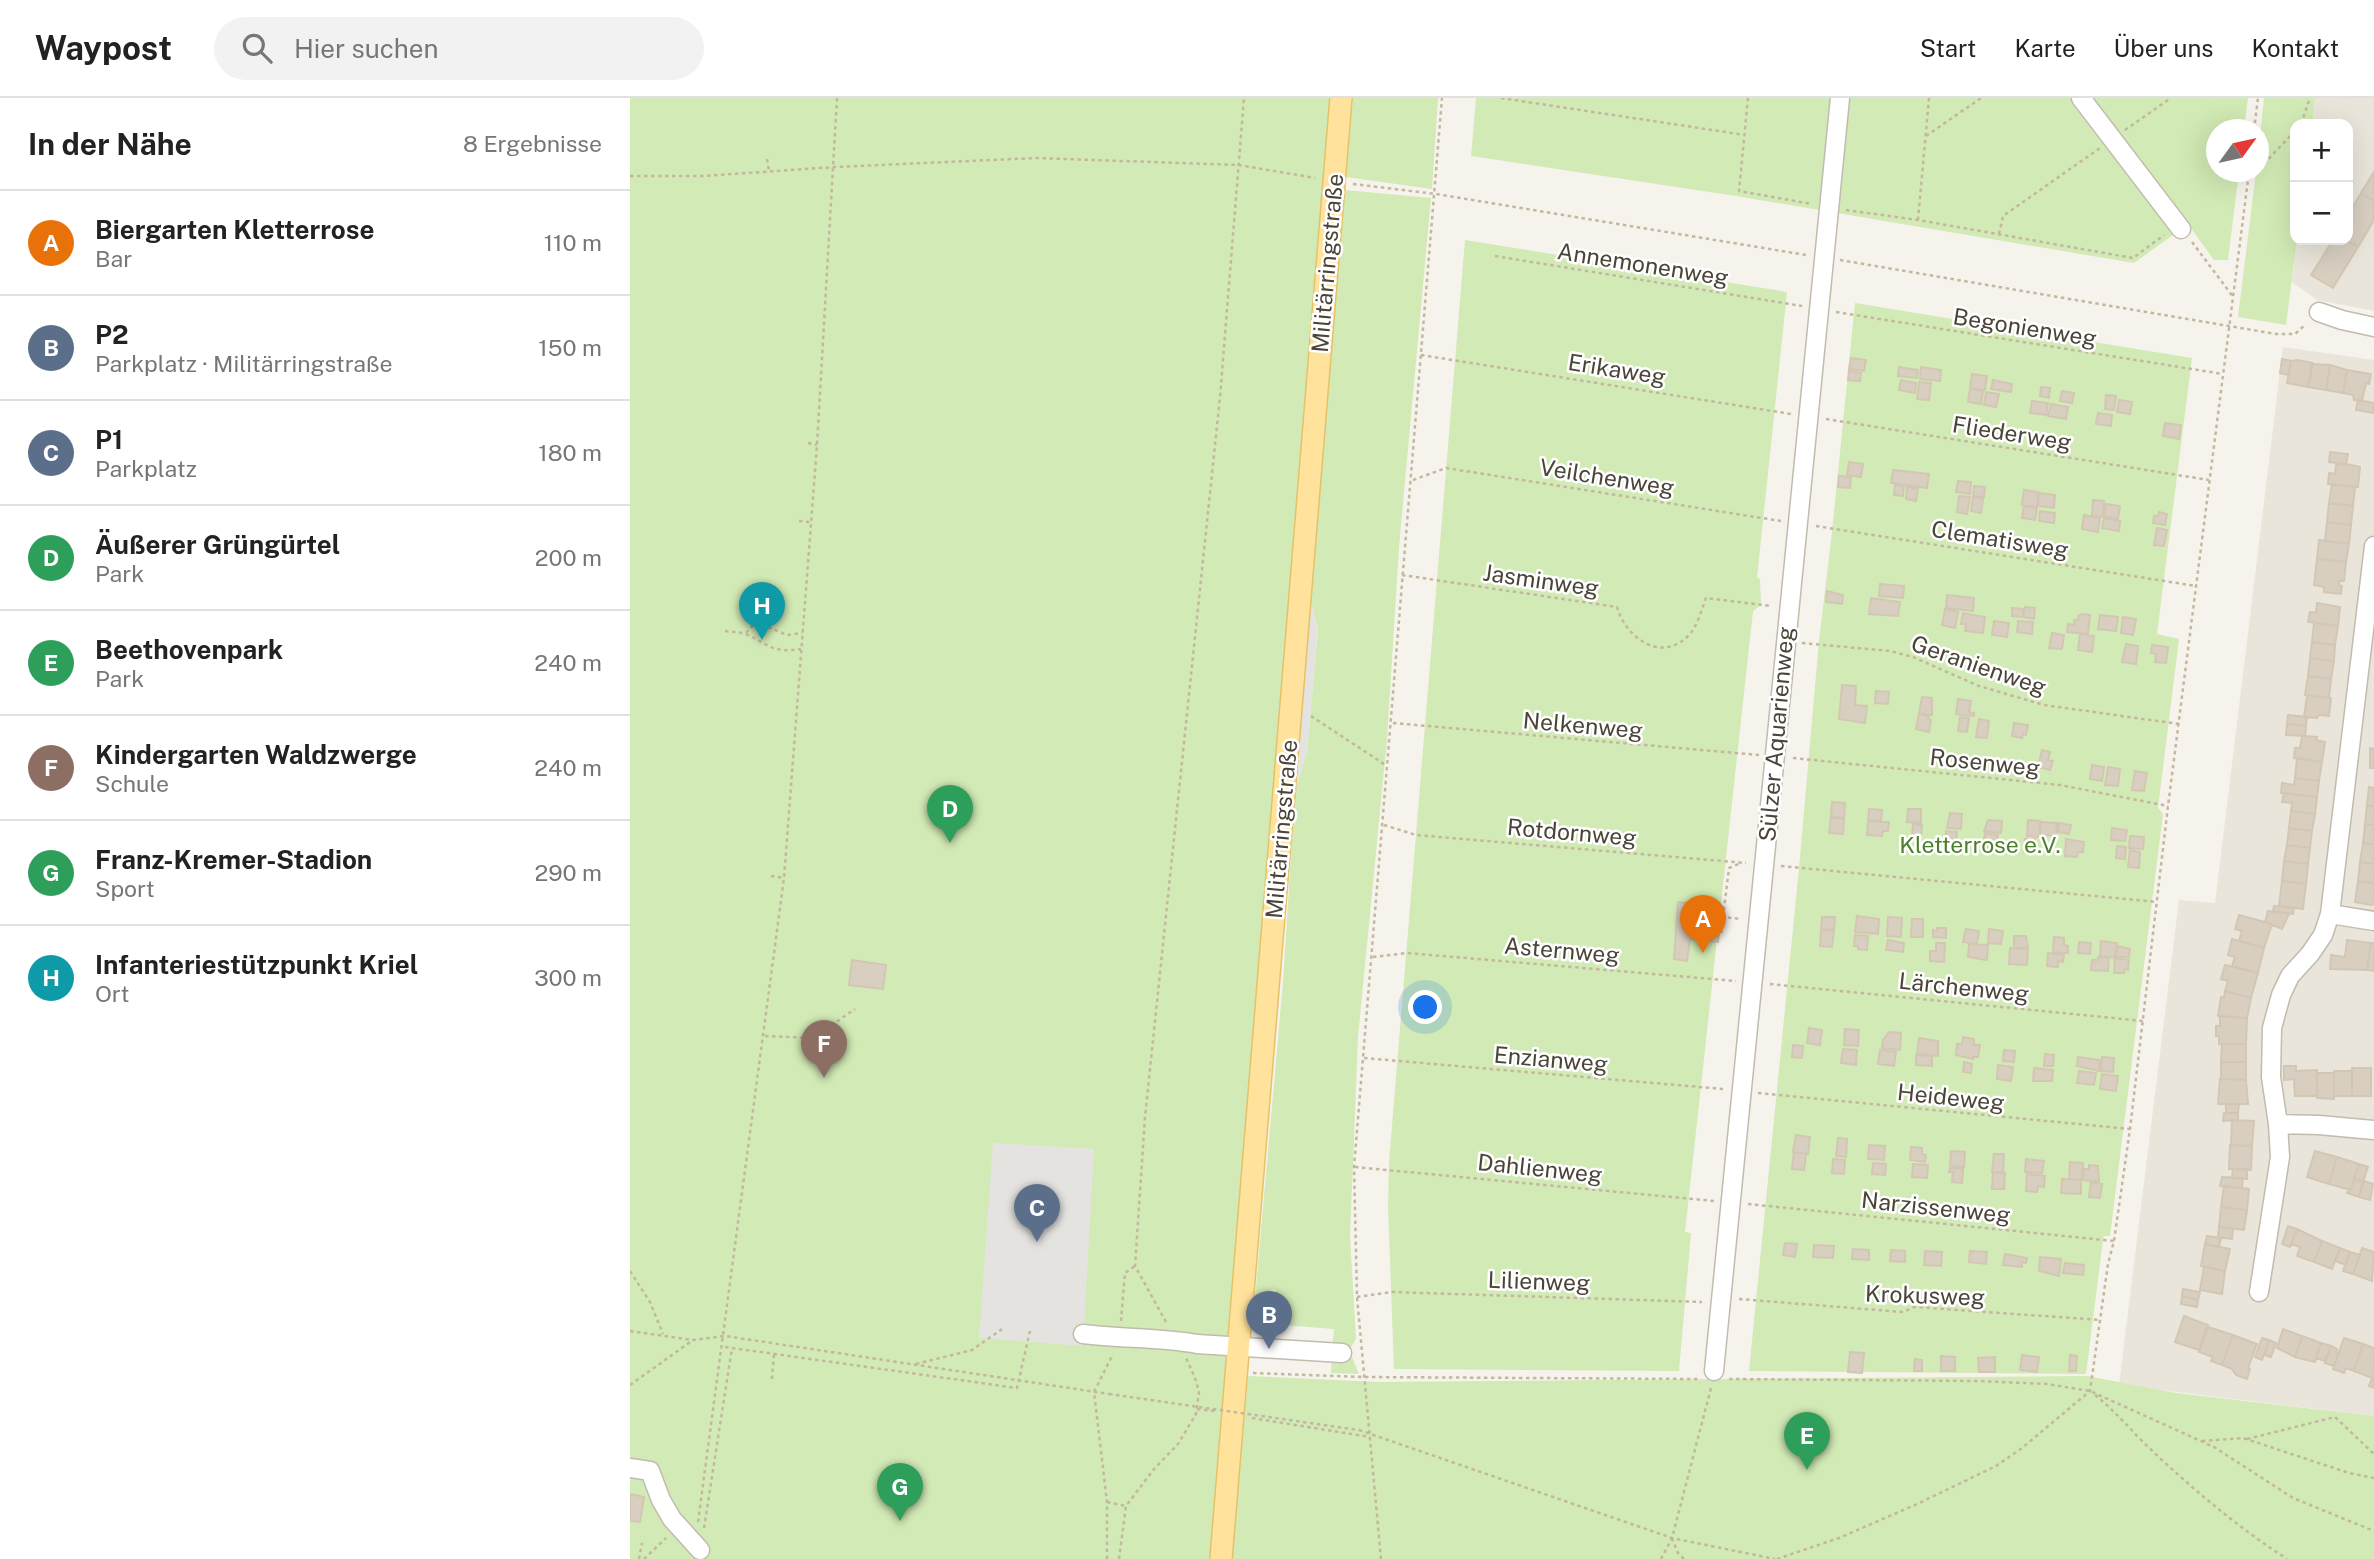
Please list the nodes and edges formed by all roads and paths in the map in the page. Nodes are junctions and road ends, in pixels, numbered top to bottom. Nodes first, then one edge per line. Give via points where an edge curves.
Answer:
1 (837, 98) edge
2 (1244, 98) edge
3 (1341, 98) edge
4 (1442, 98) edge
5 (1501, 98) edge
6 (1748, 98) edge
7 (1840, 98) edge
8 (1929, 98) edge
9 (1981, 98) edge
10 (2081, 98) edge
11 (2171, 98) edge
12 (2258, 98) edge
13 (2310, 98) edge
14 (2255, 119) edge
15 (2303, 119) edge
16 (2119, 134) dead end
17 (1745, 135) junction
18 (1926, 136) junction
19 (2290, 136) edge
20 (2105, 144) dead end
21 (2269, 158) edge
22 (767, 159) dead end
23 (1239, 165) junction
24 (835, 167) junction
25 (769, 171) junction
26 (630, 176) edge
27 (703, 176) junction
28 (704, 181) dead end
29 (1334, 182) junction
30 (2248, 182) edge
31 (1436, 194) junction
32 (1830, 208) junction
33 (1864, 212) dead end
34 (1918, 220) junction
35 (2177, 229) junction
36 (1998, 234) junction
37 (1495, 256) dead end
38 (2234, 298) junction
39 (1785, 303) dead end
40 (2319, 312) joint
41 (1854, 315) dead end
42 (2229, 326) junction
43 (2374, 327) edge
44 (1421, 355) junction
45 (2223, 374) junction
46 (1773, 411) dead end
47 (1843, 422) dead end
48 (808, 443) dead end
49 (817, 445) junction
50 (1411, 480) junction
51 (2210, 480) junction
52 (1763, 518) dead end
53 (799, 521) dead end
54 (810, 522) junction
55 (1832, 529) dead end
56 (2374, 549) edge
57 (1402, 575) junction
58 (2196, 586) junction
59 (1761, 604) dead end
60 (725, 631) dead end
61 (746, 633) junction
62 (802, 633) junction
63 (1820, 645) dead end
64 (801, 649) junction
65 (1290, 712) junction
66 (1392, 723) junction
67 (2179, 724) junction
68 (1738, 754) dead end
69 (1808, 760) dead end
70 (1389, 767) junction
71 (2168, 806) junction
72 (1384, 825) junction
73 (1726, 861) dead end
74 (1742, 863) dead end
75 (1799, 868) dead end
76 (771, 876) dead end
77 (784, 878) junction
78 (2155, 902) junction
79 (2330, 914) junction
80 (1723, 917) junction
81 (2374, 920) edge
82 (1758, 921) junction
83 (1721, 933) dead end
84 (1372, 957) junction
85 (1714, 979) dead end
86 (1787, 986) dead end
87 (855, 1009) dead end
88 (2143, 1021) junction
89 (765, 1037) junction
90 (1363, 1058) junction
91 (1702, 1088) dead end
92 (1776, 1095) dead end
93 (2278, 1124) junction
94 (2130, 1129) junction
95 (2374, 1130) edge
96 (1354, 1167) junction
97 (1689, 1198) dead end
98 (1765, 1206) dead end
99 (2114, 1241) junction
100 (1135, 1266) junction
101 (630, 1271) edge
102 (2259, 1293) dead end
103 (1357, 1297) junction
104 (1756, 1300) dead end
105 (1686, 1301) dead end
106 (2101, 1320) junction
107 (1002, 1329) dead end
108 (630, 1331) edge
109 (1030, 1331) dead end
110 (663, 1334) junction
111 (1083, 1335) dead end
112 (725, 1336) junction
113 (1118, 1339) junction
114 (693, 1340) junction
115 (1176, 1340) junction
116 (1238, 1345) junction
117 (723, 1346) junction
118 (732, 1348) junction
119 (1342, 1353) dead end
120 (774, 1354) junction
121 (913, 1365) junction
122 (1235, 1372) junction
123 (1713, 1375) joint
124 (1364, 1377) junction
125 (772, 1379) dead end
126 (1019, 1382) junction
127 (630, 1385) edge
128 (2090, 1391) junction
129 (1094, 1392) junction
130 (1233, 1414) junction
131 (1370, 1436) junction
132 (2247, 1439) junction
133 (2200, 1441) junction
134 (2374, 1454) edge
135 (630, 1468) edge
136 (2374, 1478) edge
137 (1107, 1502) junction
138 (1126, 1506) junction
139 (679, 1527) junction
140 (2374, 1531) edge
141 (1672, 1538) junction
142 (642, 1543) dead end
143 (698, 1546) junction
144 (641, 1559) edge
145 (1107, 1559) edge
146 (1119, 1559) edge
147 (1221, 1559) edge
148 (1381, 1559) edge
149 (1661, 1559) edge
150 (1684, 1559) edge
151 (1776, 1559) edge
152 (2287, 1559) edge

1 - 24 path
2 - 23 path
3 - 29 main road, Militärringstraße
4 - 31 path
5 - 17 path
6 - 17 path
7 - 32 street, Sülzer Aquarienweg
8 - 18 path
9 - 18 path
10 - 35 street
11 - 16 path
12 - 14 path
13 - 15 path
17 - 32 path via 1739,191
18 - 34 path
19 - 21 path
20 - 36 path via 2003,216
22 - 25 path
23 - 24 path via 1036,158
23 - 29 path
23 - 100 path via 1220,397 1144,1117
24 - 25 path
24 - 49 path
25 - 27 path
26 - 27 path
27 - 28 path
29 - 31 path
29 - 65 main road, Militärringstraße
30 - 38 path
31 - 44 path
32 - 82 street, Sülzer Aquarienweg
33 - 34 path
34 - 36 path
35 - 36 path via 2133,258
35 - 38 path
37 - 39 path, Annemonenweg
38 - 42 path
40 - 42 path via 2295,334
40 - 43 street
41 - 45 path, Begonienweg
42 - 45 path
44 - 46 path, Erikaweg
44 - 50 path
45 - 51 path
47 - 51 path, Fliederweg
48 - 49 path
49 - 54 path
50 - 52 path, Veilchenweg via 1446,468
50 - 57 path
51 - 58 path
53 - 54 path
54 - 62 path
55 - 58 path, Clematisweg
56 - 79 street
57 - 59 path, Jasminweg via 1617,607 1628,630 1644,644 1661,648 1688,636 1706,598
57 - 66 path
58 - 67 path
60 - 61 path
61 - 62 path via 756,622 787,635
61 - 64 path via 784,652
62 - 64 path
63 - 67 path, Geranienweg via 1913,656 1979,686 2044,705
64 - 77 path
65 - 70 path via 1310,716
65 - 116 main road, Militärringstraße
66 - 68 path, Nelkenweg
66 - 70 path
67 - 71 path
69 - 71 path, Rosenweg via 2060,785
70 - 72 path
71 - 78 path
72 - 73 path, Rotdornweg via 1416,835
72 - 84 path
74 - 80 path via 1729,868
75 - 78 path
76 - 77 path
77 - 89 path
78 - 88 path
79 - 81 street
79 - 93 street via 2323,935 2290,976 2275,1017 2271,1077
80 - 82 path
80 - 83 path
82 - 123 street, Sülzer Aquarienweg
84 - 85 path, Asternweg via 1407,953
84 - 90 path
86 - 88 path, Lärchenweg
87 - 89 path via 813,1038
88 - 94 path
89 - 112 path
90 - 91 path, Enzianweg
90 - 96 path
92 - 94 path, Heideweg
93 - 95 street
93 - 102 street via 2280,1157
94 - 99 path
96 - 97 path, Dahlienweg
96 - 103 path
98 - 99 path, Narzissenweg
99 - 106 path
100 - 113 path via 1125,1273
100 - 115 path
101 - 110 path
103 - 105 path, Lilienweg via 1392,1292
103 - 124 path
104 - 106 path, Krokusweg
106 - 128 path
107 - 121 path via 972,1350
108 - 110 path
109 - 126 path
110 - 114 path
111 - 113 street
112 - 114 path
112 - 117 path
112 - 121 path
113 - 115 street
113 - 129 path
114 - 127 path
115 - 116 street
115 - 138 path via 1199,1392 1196,1414 1178,1444
116 - 119 street
116 - 122 main road, Militärringstraße
117 - 118 path
117 - 143 path
118 - 120 path
118 - 143 path
120 - 125 path
120 - 126 path via 1017,1388
121 - 126 path
122 - 124 path
122 - 130 main road, Militärringstraße
123 - 141 path
124 - 131 path
126 - 129 path
128 - 133 path
128 - 151 path via 1996,1466 1839,1538
128 - 152 path via 2207,1500
129 - 131 path, bridge via 1359,1430
129 - 137 path
130 - 131 path
130 - 147 main road, Militärringstraße
131 - 141 path
131 - 148 path
132 - 133 path
132 - 134 path via 2334,1417
132 - 136 path
133 - 140 path via 2293,1498
135 - 139 street via 650,1471 661,1500
137 - 138 path
137 - 145 path
138 - 146 path
139 - 143 street
139 - 144 path
141 - 149 path
141 - 150 path
141 - 151 path
142 - 144 path

